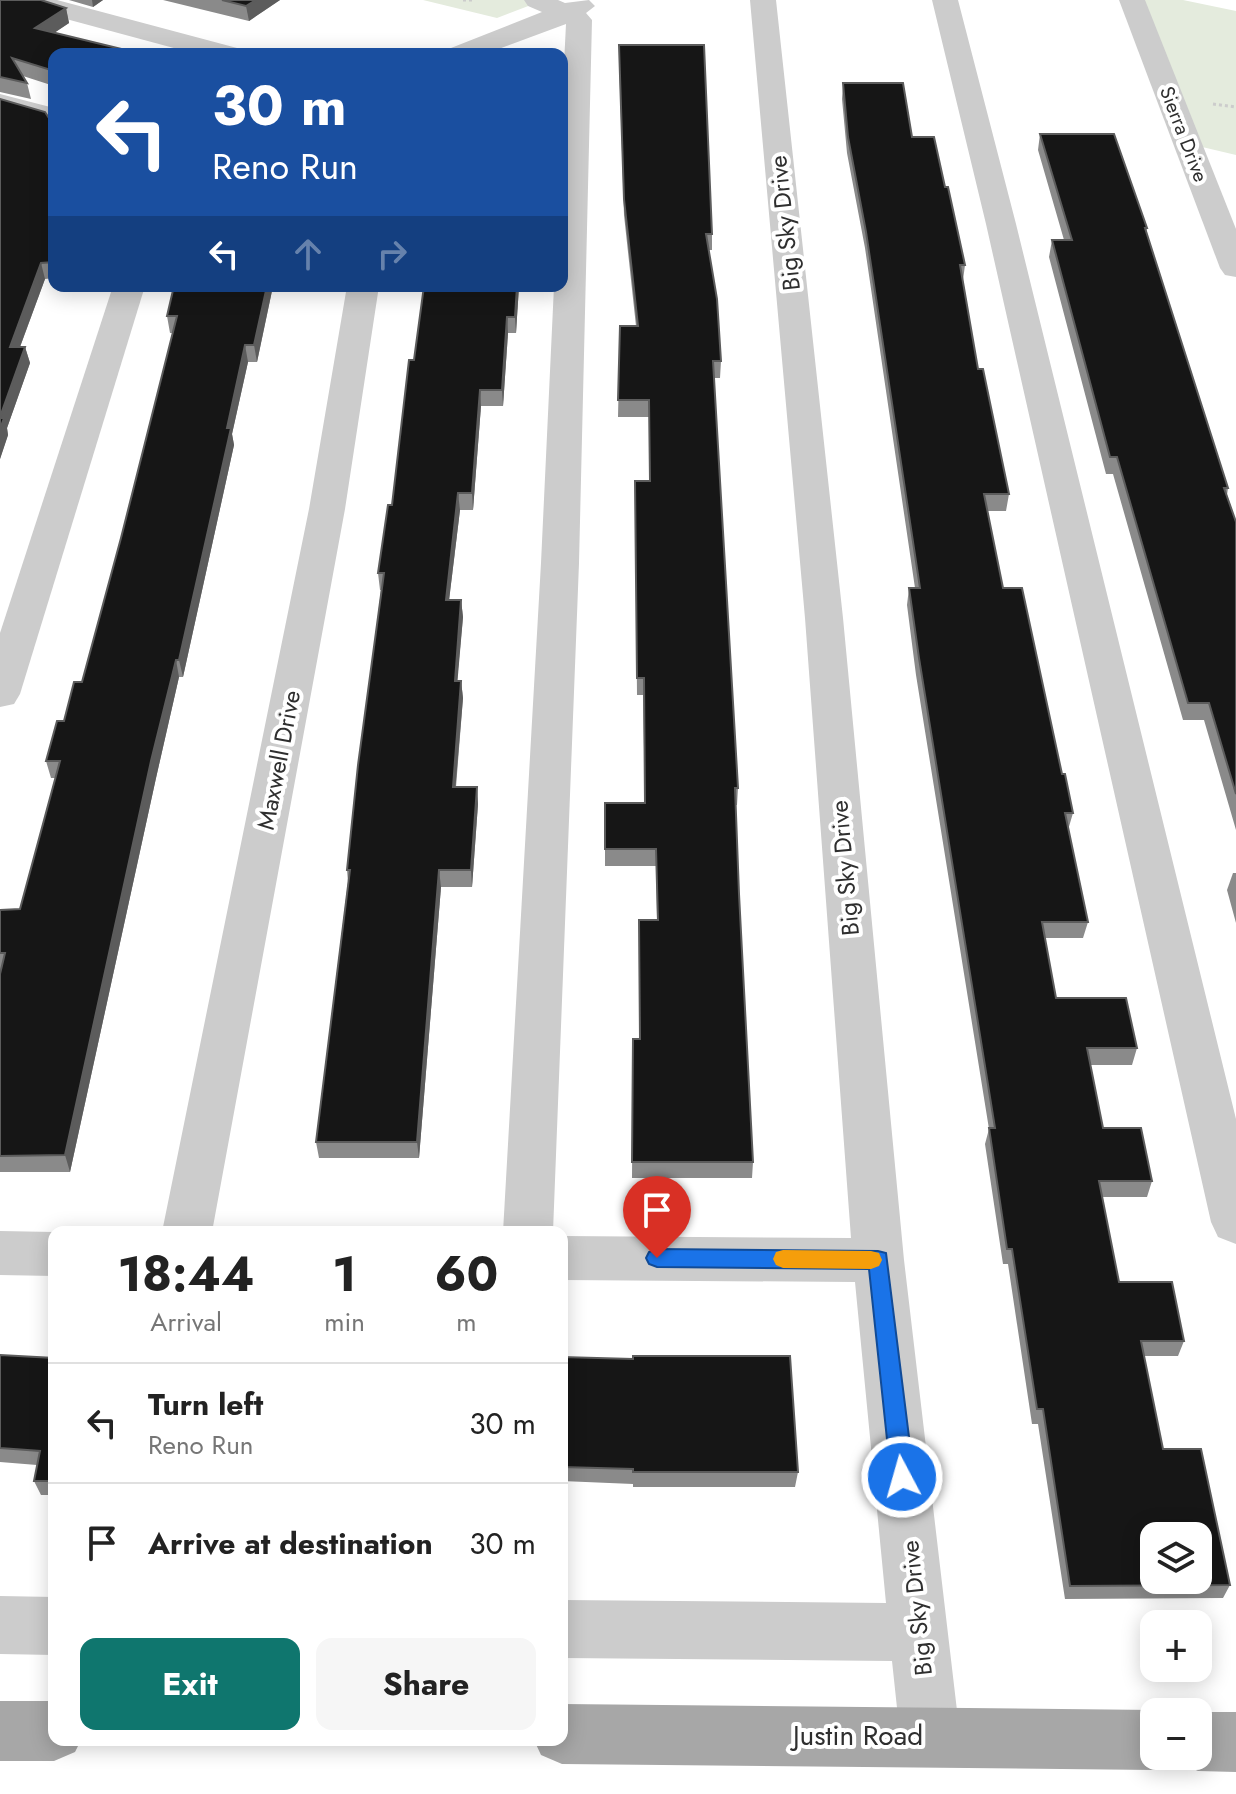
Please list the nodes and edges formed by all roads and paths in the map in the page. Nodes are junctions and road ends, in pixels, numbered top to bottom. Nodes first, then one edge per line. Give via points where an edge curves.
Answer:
1 (27, 0) edge
2 (463, 0) edge
3 (472, 0) edge
4 (763, 0) edge
5 (945, 0) edge
6 (1132, 0) edge
7 (567, 4) edge
8 (205, 48) edge
9 (474, 48) edge
10 (0, 102) edge
11 (48, 115) edge
12 (1236, 268) edge
13 (127, 292) edge
14 (362, 292) edge
15 (0, 694) edge
16 (1236, 1222) edge
17 (188, 1226) edge
18 (528, 1226) edge
19 (0, 1253) edge
20 (48, 1254) edge
21 (568, 1258) edge
22 (878, 1260) junction
23 (0, 1625) edge
24 (48, 1626) edge
25 (568, 1629) edge
26 (920, 1632) junction
27 (0, 1731) edge
28 (48, 1731) edge
29 (568, 1734) edge
30 (930, 1736) junction
31 (1140, 1740) edge
32 (1212, 1741) edge
33 (1236, 1742) edge

1 - 8 street
2 - 3 path
4 - 22 street, Big Sky Drive via 824,618
5 - 16 street
6 - 12 street, Sierra Drive via 1207,160
7 - 9 street
7 - 18 street via 579,20
10 - 11 street
13 - 15 street
14 - 17 street, Maxwell Drive via 327,509
19 - 20 street
21 - 22 street
22 - 26 street, Big Sky Drive
23 - 24 street
25 - 26 street
26 - 30 street, Big Sky Drive
27 - 28 main road
29 - 30 main road, Justin Road
30 - 31 main road, Justin Road
32 - 33 main road

